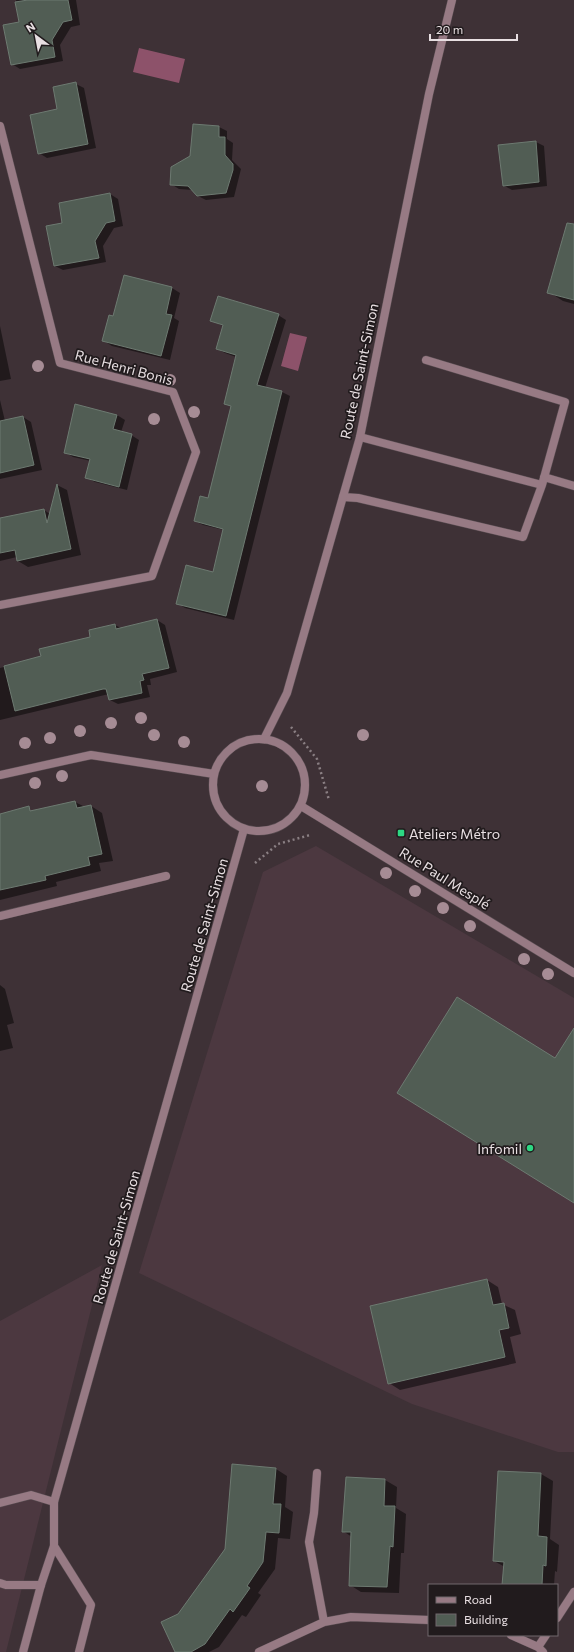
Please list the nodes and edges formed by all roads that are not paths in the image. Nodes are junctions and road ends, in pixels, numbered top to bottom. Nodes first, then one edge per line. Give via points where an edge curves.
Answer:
1 (452, 0) edge
2 (0, 126) edge
3 (426, 360) dead end
4 (360, 437) junction
5 (543, 481) junction
6 (574, 486) edge
7 (343, 497) junction
8 (0, 605) edge
9 (264, 739) junction
10 (214, 774) junction
11 (0, 775) edge
12 (301, 806) junction
13 (244, 830) junction
14 (166, 876) dead end
15 (0, 916) edge
16 (574, 973) edge
17 (317, 1473) dead end
18 (54, 1502) junction
19 (0, 1503) edge
20 (54, 1546) junction
21 (0, 1583) edge
22 (41, 1585) junction
23 (574, 1592) edge
24 (558, 1616) edge
25 (428, 1620) edge
26 (324, 1622) junction
27 (513, 1636) edge
28 (546, 1636) edge
29 (541, 1650) edge
30 (23, 1652) edge
31 (79, 1652) edge
32 (259, 1652) edge

1 - 4 street, Route de Saint-Simon via 429,94
2 - 8 street, Rue Henri Bonis via 60,364 173,392 196,452 152,576
3 - 5 street via 565,402
4 - 5 street
4 - 7 street, Route de Saint-Simon
5 - 6 street
5 - 7 street via 522,537 358,498
7 - 9 street, Route de Saint-Simon via 287,693
9 - 10 street via 249,740 228,750 218,763
9 - 12 street via 283,745 298,760 305,778 306,790
10 - 11 street via 91,755
10 - 13 street via 213,793 220,810
12 - 13 street via 296,814 277,828 260,832
12 - 16 street, Rue Paul Mesplé
13 - 18 street, Route de Saint-Simon
14 - 15 street
17 - 26 street via 309,1542
18 - 19 street via 31,1495
18 - 20 street, Route de Saint-Simon
20 - 22 street, Route de Saint-Simon
20 - 31 street via 92,1605
21 - 22 street
22 - 30 street, Route de Saint-Simon
23 - 24 street
25 - 26 street via 351,1616
26 - 32 street
27 - 29 street
28 - 29 street

